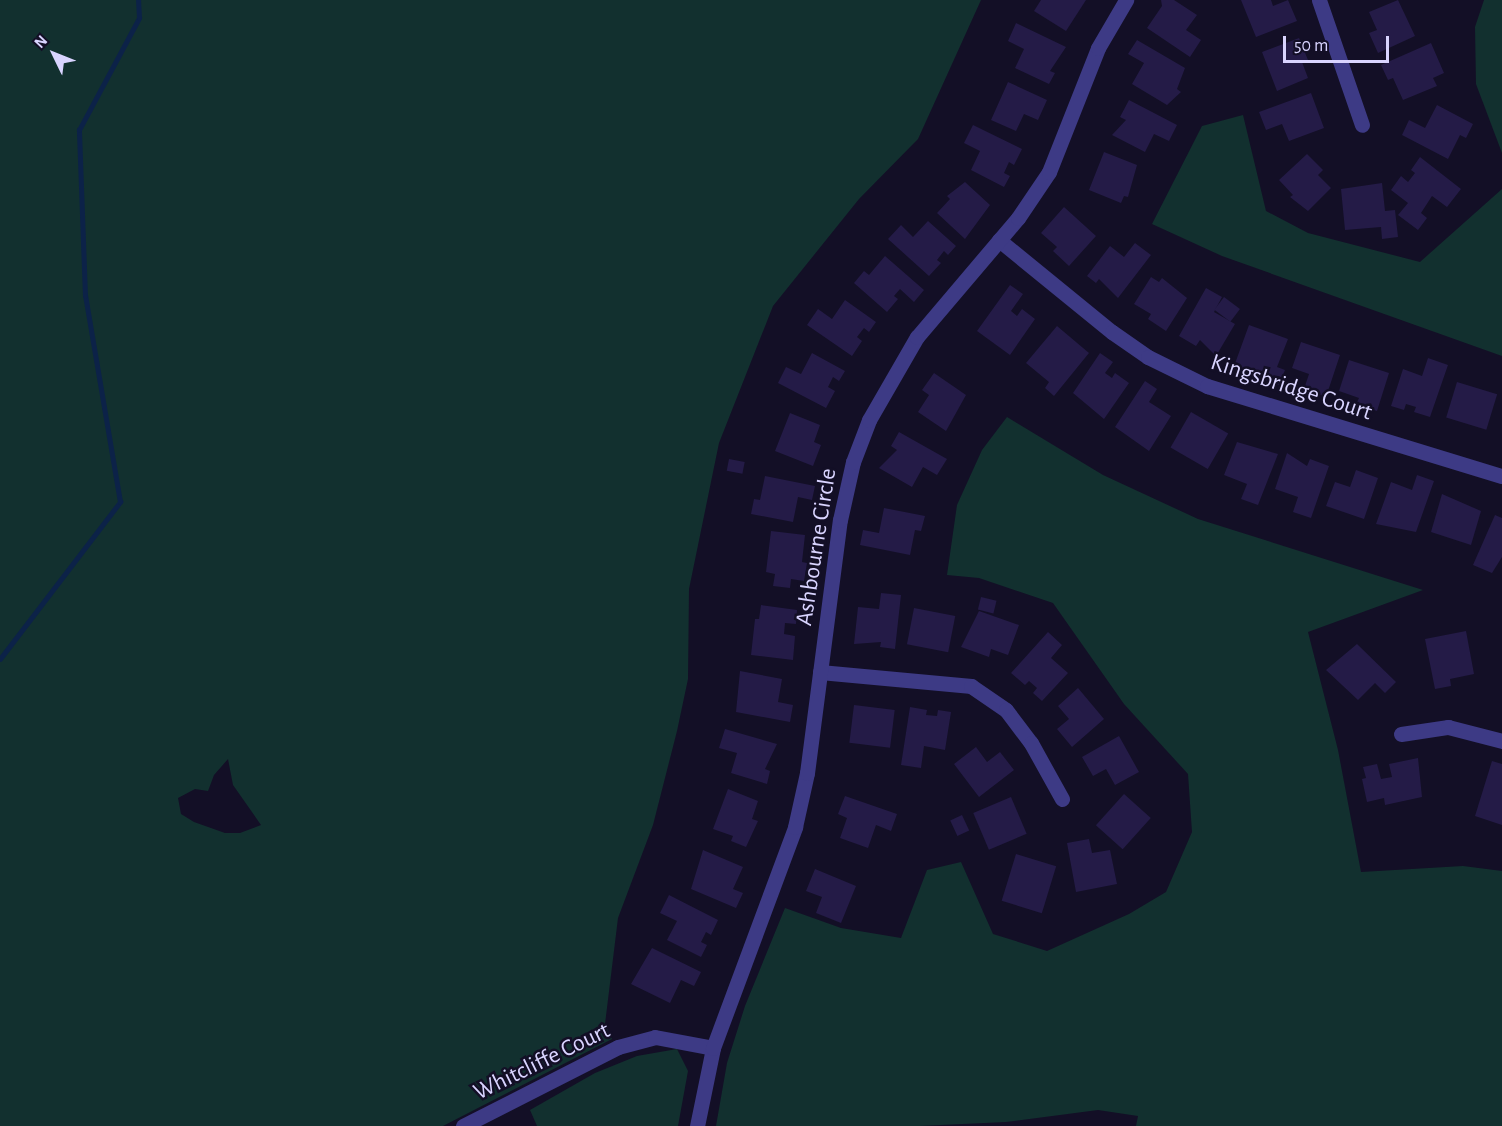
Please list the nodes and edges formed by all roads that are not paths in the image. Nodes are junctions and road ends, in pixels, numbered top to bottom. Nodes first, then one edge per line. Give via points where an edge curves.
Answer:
1 (1126, 0) edge
2 (1319, 0) edge
3 (1362, 125) dead end
4 (999, 240) junction
5 (1502, 476) edge
6 (820, 672) junction
7 (1401, 734) dead end
8 (1502, 741) edge
9 (1062, 799) dead end
10 (713, 1048) junction
11 (463, 1126) edge
12 (697, 1126) edge

1 - 4 street, Ashbourne Circle via 1098,48 1048,172
2 - 3 street
4 - 5 street, Kingsbridge Court via 1112,332 1148,357 1207,386
4 - 6 street, Ashbourne Circle via 917,337 869,420 853,462 840,520
6 - 9 street via 971,686 1006,710
6 - 10 street, Ashbourne Circle via 807,773 795,827
7 - 8 street via 1448,727
10 - 11 street, Whitcliffe Court via 655,1037 618,1047
10 - 12 street, Ashbourne Circle

